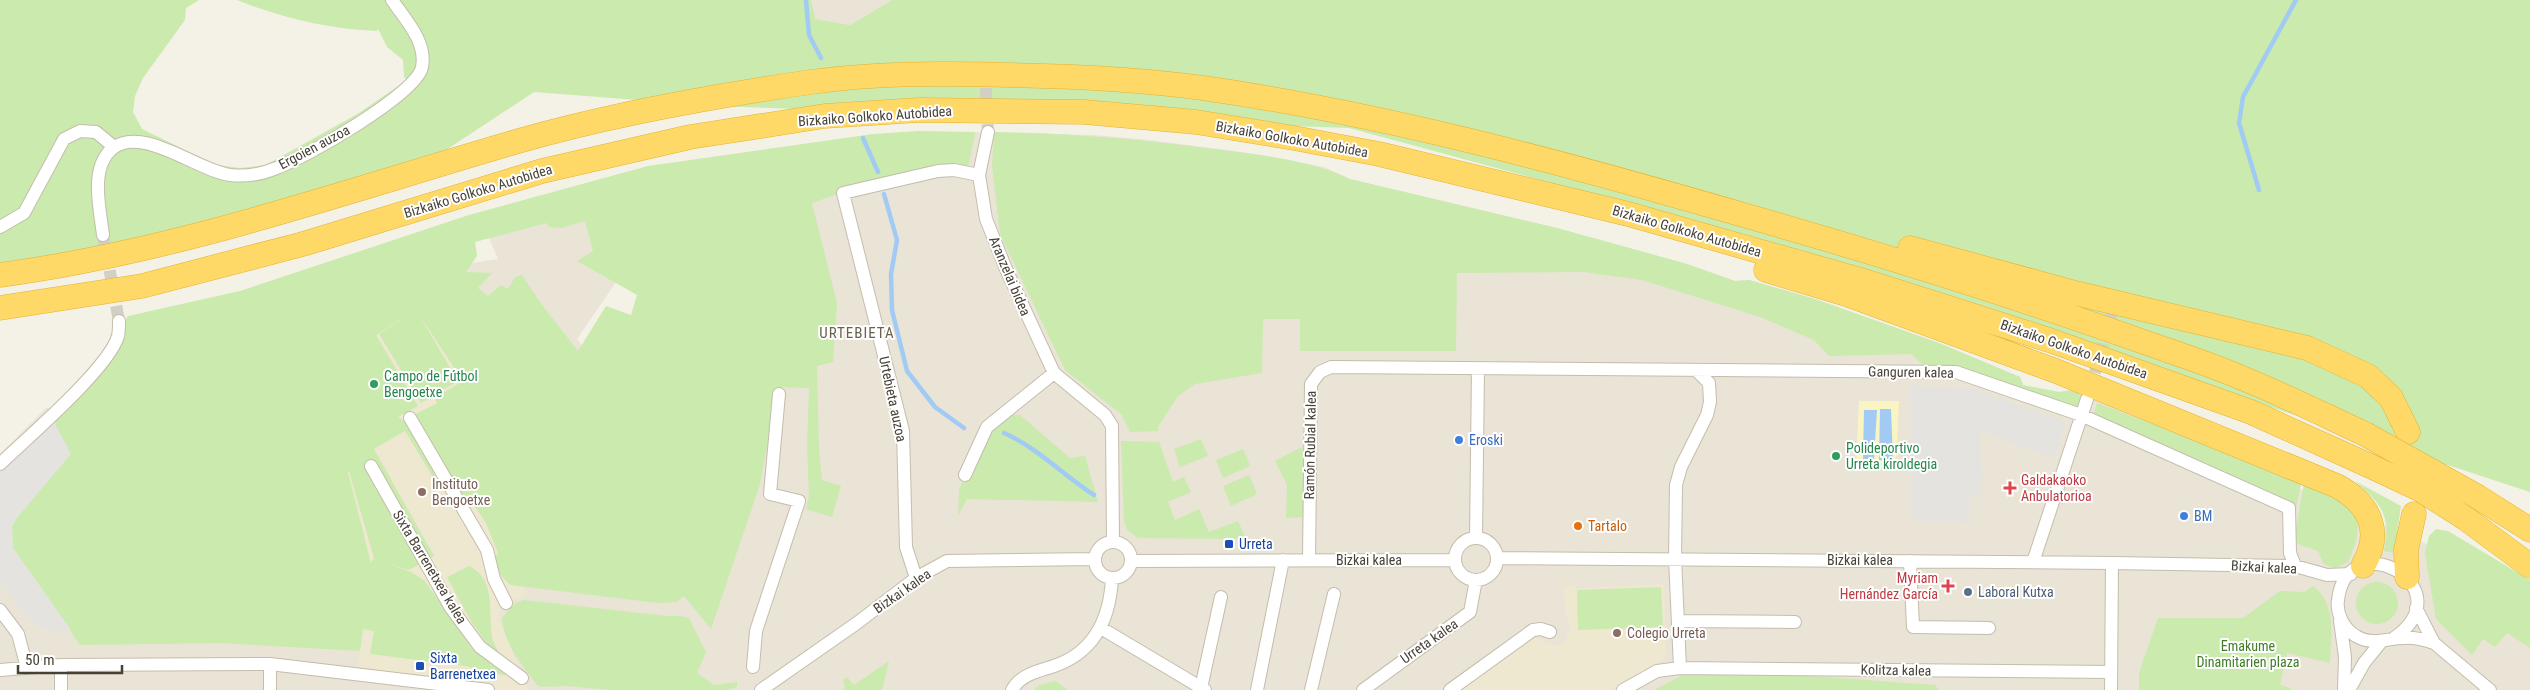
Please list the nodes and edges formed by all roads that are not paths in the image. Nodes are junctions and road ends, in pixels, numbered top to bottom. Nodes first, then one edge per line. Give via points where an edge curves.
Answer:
1 (392, 0) edge
2 (988, 132) tunnel mouth
3 (114, 148) junction
4 (979, 175) junction
5 (1653, 188) junction
6 (1628, 214) junction
7 (0, 227) edge
8 (103, 235) tunnel mouth
9 (0, 275) edge
10 (0, 308) edge
11 (119, 321) tunnel mouth
12 (1478, 369) junction
13 (1696, 370) junction
14 (1054, 373) junction
15 (779, 394) dead end
16 (2087, 399) tunnel mouth
17 (2081, 415) junction
18 (410, 418) dead end
19 (2408, 432) dead end
20 (0, 464) edge
21 (371, 466) dead end
22 (965, 475) dead end
23 (2414, 514) dead end
24 (2530, 530) edge
25 (1476, 538) junction
26 (1113, 541) junction
27 (1497, 558) junction
28 (1675, 558) junction
29 (1095, 559) junction
30 (1132, 560) junction
31 (1283, 560) junction
32 (1309, 560) junction
33 (1454, 560) junction
34 (1910, 560) junction
35 (2033, 562) junction
36 (2112, 563) junction
37 (2294, 566) junction
38 (2530, 566) edge
39 (2357, 570) junction
40 (2312, 572) junction
41 (2407, 577) junction
42 (916, 578) junction
43 (1112, 578) junction
44 (1476, 580) junction
45 (1334, 594) dead end
46 (1221, 597) dead end
47 (2338, 597) junction
48 (506, 603) dead end
49 (2416, 608) junction
50 (0, 610) edge
51 (2339, 616) junction
52 (1678, 621) junction
53 (1795, 622) dead end
54 (1101, 628) junction
55 (1989, 628) dead end
56 (1550, 632) dead end
57 (2394, 638) junction
58 (2381, 642) junction
59 (2434, 643) junction
60 (270, 664) junction
61 (61, 665) junction
62 (753, 667) dead end
63 (28, 668) junction
64 (1680, 668) junction
65 (0, 670) edge
66 (2111, 672) junction
67 (522, 678) dead end
68 (467, 689) edge
69 (1203, 689) edge
70 (62, 690) edge
71 (270, 690) edge
72 (488, 690) edge
73 (761, 690) edge
74 (1012, 690) edge
75 (1257, 690) edge
76 (1311, 690) edge
77 (1363, 690) edge
78 (1450, 690) edge
79 (1623, 690) edge
80 (2111, 690) edge
81 (2344, 690) edge
82 (2349, 690) edge
83 (2490, 690) edge

1 - 3 street, Ergoien auzoa via 418,38 422,54 418,79 403,94 350,128 280,167 247,175 229,175 152,144 134,142
2 - 4 street, Aranzelai bidea
3 - 7 street via 96,132 80,131 64,139 24,213
3 - 8 street via 101,165 98,182
4 - 14 street, Aranzelai bidea via 986,219
4 - 42 street, Urtebieta auzoa via 954,170 938,171 843,193 903,431 906,546
5 - 9 highway, Bizkaiko Golkoko Autobidea via 1401,124 1200,88 1084,76 916,73 818,81 686,101 529,138 290,211 139,251
5 - 19 highway via 1792,216 2075,294 2307,348 2368,376 2391,398
5 - 24 highway, Bizkaiko Golkoko Autobidea, bridge via 1881,254 2239,376 2365,434
6 - 10 highway, Bizkaiko Golkoko Autobidea via 1379,154 1196,122 1084,112 919,110 825,116 690,137 542,171 303,244 142,286
6 - 38 highway, Bizkaiko Golkoko Autobidea, bridge via 1864,281 2049,340 2251,412 2421,490 2466,518
6 - 39 highway via 1727,258 1846,294 2056,370 2337,486 2363,506 2370,520 2371,546
11 - 20 street via 118,336 94,373
12 - 13 street, Ganguren kalea
12 - 25 street
12 - 32 street, Ramón Rubial kalea via 1331,367 1320,372 1311,384
13 - 17 street, Ganguren kalea via 1956,372
13 - 28 street via 1709,383 1710,402 1676,485
14 - 22 street via 987,427
14 - 26 street, Aranzelai bidea via 1105,415 1112,426
15 - 62 street via 770,494 799,501 756,631
16 - 17 street
17 - 35 street
17 - 37 street, Ganguren kalea via 2289,508 2290,552
18 - 48 street
21 - 67 street, Sixta Barrenetxea kalea via 451,608 480,647
23 - 41 highway via 2406,550
25 - 27 street via 1488,542
25 - 33 street via 1458,547
26 - 29 street via 1102,545
26 - 30 street via 1128,549
27 - 28 street, Bizkai kalea
27 - 44 street via 1489,576
28 - 34 street, Bizkai kalea
28 - 52 street
29 - 42 street, Bizkai kalea via 947,562
29 - 43 street via 1098,570
30 - 31 street, Bizkai kalea
30 - 43 street via 1123,575
31 - 32 street, Bizkai kalea
31 - 75 street
32 - 33 street, Bizkai kalea
33 - 44 street via 1459,572 1470,580
34 - 35 street, Bizkai kalea
34 - 55 street via 1913,627
35 - 36 street, Bizkai kalea
36 - 37 street, Bizkai kalea
36 - 66 street
37 - 40 street, Bizkai kalea
39 - 40 street, Bizkai kalea via 2339,576
39 - 41 street, Bizkai kalea via 2380,564 2393,566
39 - 47 street via 2340,589
40 - 47 street, Bizkai kalea via 2330,584
41 - 49 street via 2416,595
42 - 73 street, Bizkai kalea
43 - 54 street
44 - 77 street, Urreta kalea via 1470,612
45 - 76 street
46 - 69 street
47 - 51 street
49 - 57 street via 2409,626
49 - 59 street
50 - 63 street via 18,634
51 - 58 street via 2356,636
51 - 81 street via 2345,657
52 - 53 street
52 - 64 street
54 - 69 street
54 - 74 street via 1076,654 1025,676
56 - 78 street via 1533,630
57 - 58 street
57 - 59 street
58 - 82 street
59 - 83 street
60 - 61 street
60 - 68 street
60 - 71 street
61 - 63 street
61 - 70 street
63 - 65 street
64 - 66 street, Kolitza kalea
64 - 79 street, Kolitza kalea via 1657,671
66 - 80 street
68 - 72 street

